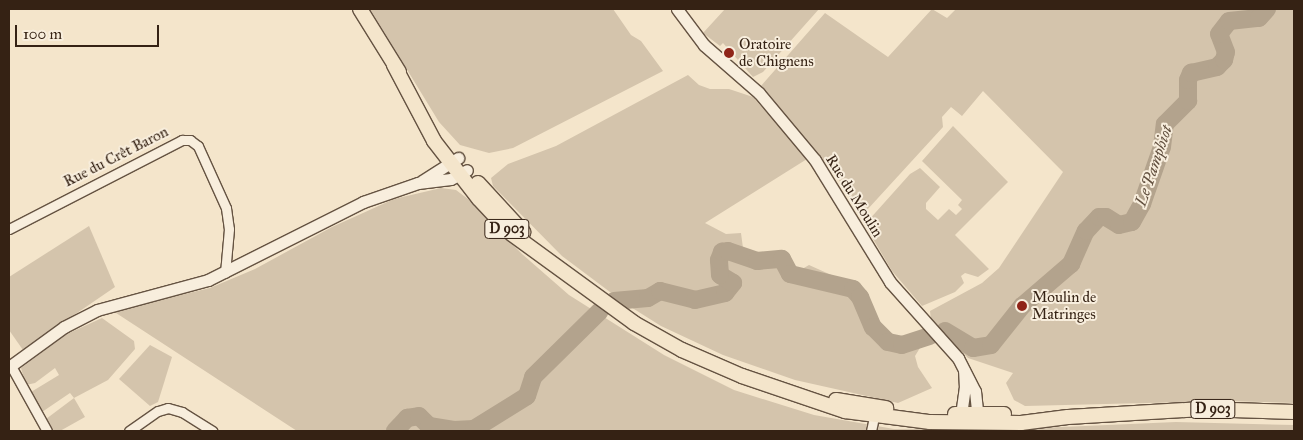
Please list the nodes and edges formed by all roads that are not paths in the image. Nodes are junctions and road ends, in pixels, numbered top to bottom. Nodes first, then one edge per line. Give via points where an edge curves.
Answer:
1 (360, 9) edge
2 (677, 9) edge
3 (454, 161) junction
4 (463, 172) junction
5 (418, 183) junction
6 (9, 229) edge
7 (226, 273) junction
8 (10, 367) edge
9 (963, 367) junction
10 (875, 411) junction
11 (1294, 412) edge
12 (960, 419) junction
13 (978, 419) junction
14 (48, 431) edge
15 (129, 431) edge
16 (213, 431) edge
17 (871, 431) edge

1 - 3 main road, D 903
2 - 9 street, Rue du Moulin via 708,50 754,88 799,139 832,184 890,282 952,349
3 - 4 main road, D 903
3 - 5 street
4 - 5 street via 445,181
4 - 10 main road, D 903 via 564,274 619,313 670,343 742,376 837,409
5 - 7 street via 354,206
6 - 7 street, Rue du Crêt Baron via 182,140 190,140 198,146 226,208 229,229
7 - 8 street via 97,310 64,327
8 - 14 street
9 - 12 street via 965,388
9 - 13 street, Rue du Moulin via 975,391
10 - 12 main road, D 903
10 - 17 street
11 - 13 main road, D 903 via 1202,409 1068,416 1021,423
12 - 13 main road, D 903
15 - 16 street via 153,413 168,408 182,412

